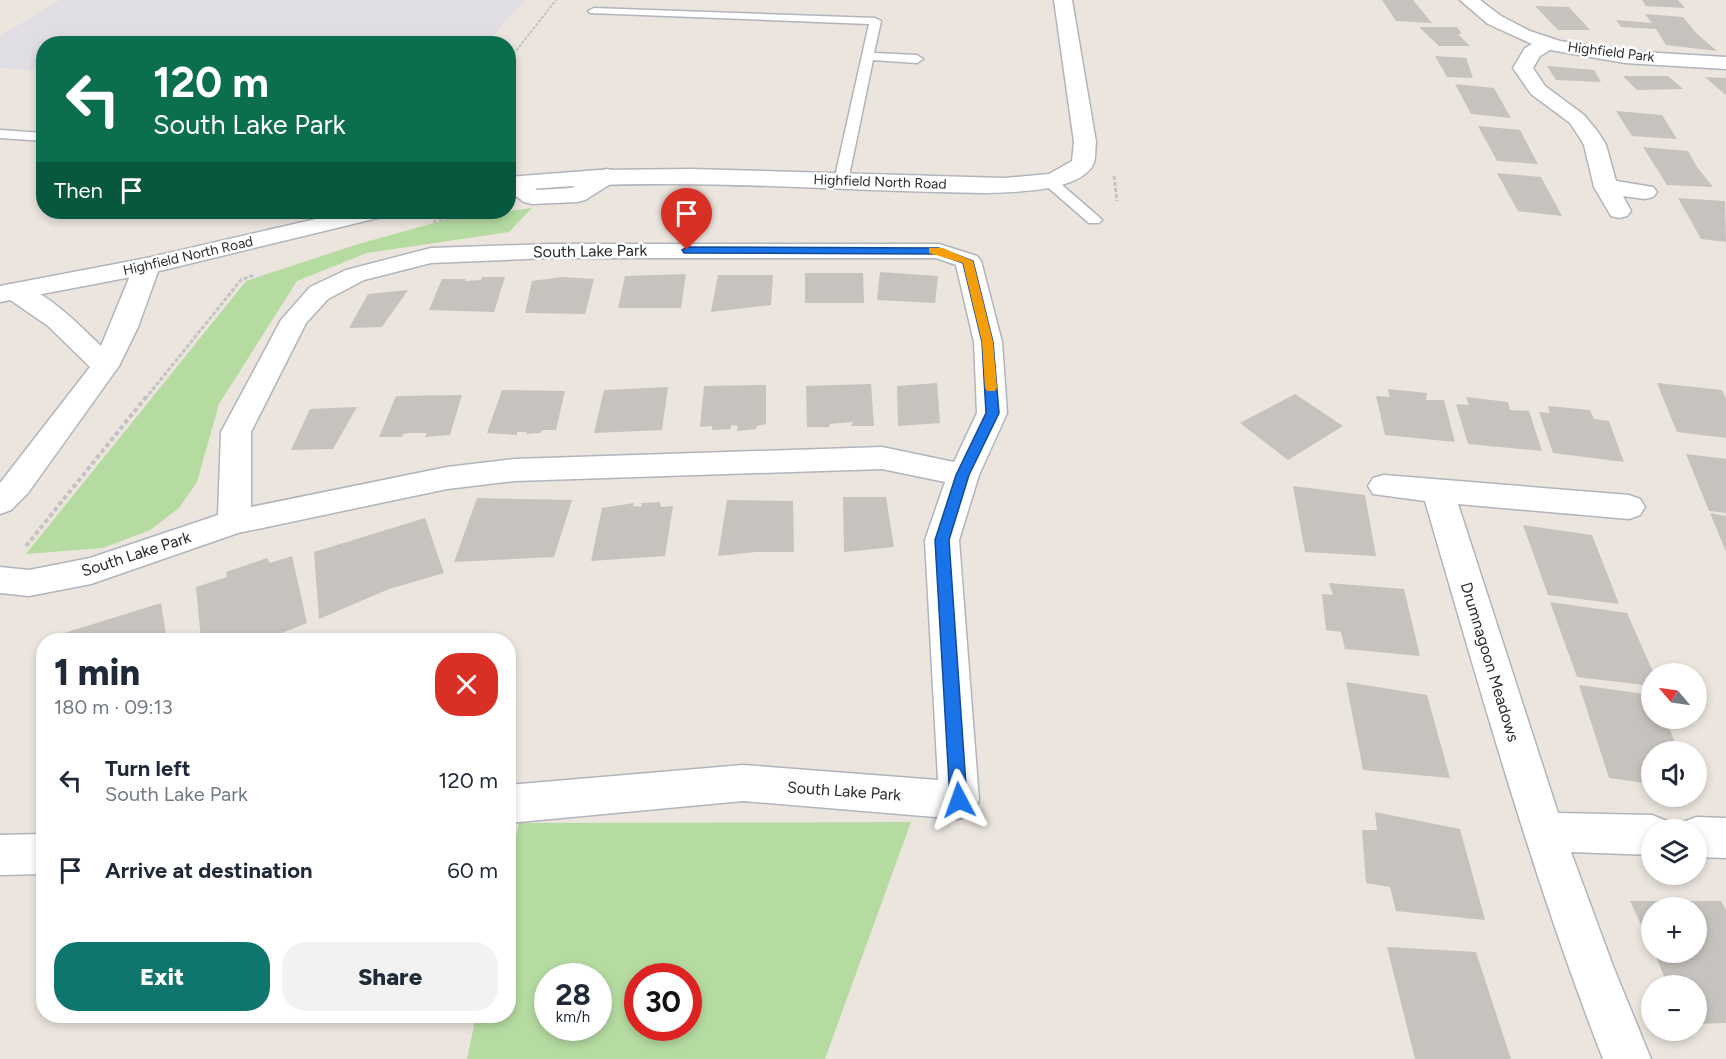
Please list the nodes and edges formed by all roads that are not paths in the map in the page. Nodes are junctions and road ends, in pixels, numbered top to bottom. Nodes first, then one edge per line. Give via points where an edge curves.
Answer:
1 (1063, 0) edge
2 (1465, 2) edge
3 (594, 11) dead end
4 (1548, 44) junction
5 (867, 56) junction
6 (917, 58) dead end
7 (1726, 63) edge
8 (0, 134) edge
9 (36, 136) edge
10 (841, 180) junction
11 (1049, 181) junction
12 (516, 187) edge
13 (1606, 187) junction
14 (1645, 192) dead end
15 (1619, 211) dead end
16 (345, 219) edge
17 (1094, 220) dead end
18 (147, 266) junction
19 (8, 292) edge
20 (105, 366) junction
21 (963, 475) junction
22 (1384, 486) dead end
23 (1438, 491) junction
24 (0, 502) edge
25 (1629, 507) dead end
26 (234, 522) junction
27 (0, 580) edge
28 (516, 803) edge
29 (1543, 832) junction
30 (1641, 836) edge
31 (1707, 837) edge
32 (1726, 838) edge
33 (36, 854) edge
34 (0, 855) edge
35 (1627, 1059) edge

1 - 11 street, Highfield North Road via 1085,142 1083,163 1070,174
2 - 4 street, Highfield Park via 1496,22
3 - 5 lane via 875,21
4 - 7 street, Highfield Park via 1593,53
4 - 13 street via 1532,52 1523,68 1538,90 1577,118 1595,145
5 - 6 lane
5 - 10 lane
8 - 9 lane
10 - 11 street, Highfield North Road via 976,185
10 - 12 street, Highfield North Road via 607,176 577,195 532,197
11 - 17 lane
13 - 14 street
13 - 15 street
16 - 18 street, Highfield North Road
18 - 19 street, Highfield North Road
18 - 20 street
19 - 20 street via 58,320
20 - 24 street via 17,485
21 - 26 street, South Lake Park via 882,458 515,470 447,477
21 - 26 street, South Lake Park via 992,413 988,342 968,261 939,251 550,250 431,256 355,274 319,293 294,320 236,432
21 - 28 street, South Lake Park via 942,540 959,800 743,783
22 - 23 street
23 - 25 street
23 - 29 street, Drumnagoon Meadows
26 - 27 street, South Lake Park via 91,571 29,583
29 - 30 street
29 - 35 street, Drumnagoon Meadows
31 - 32 street
33 - 34 street

